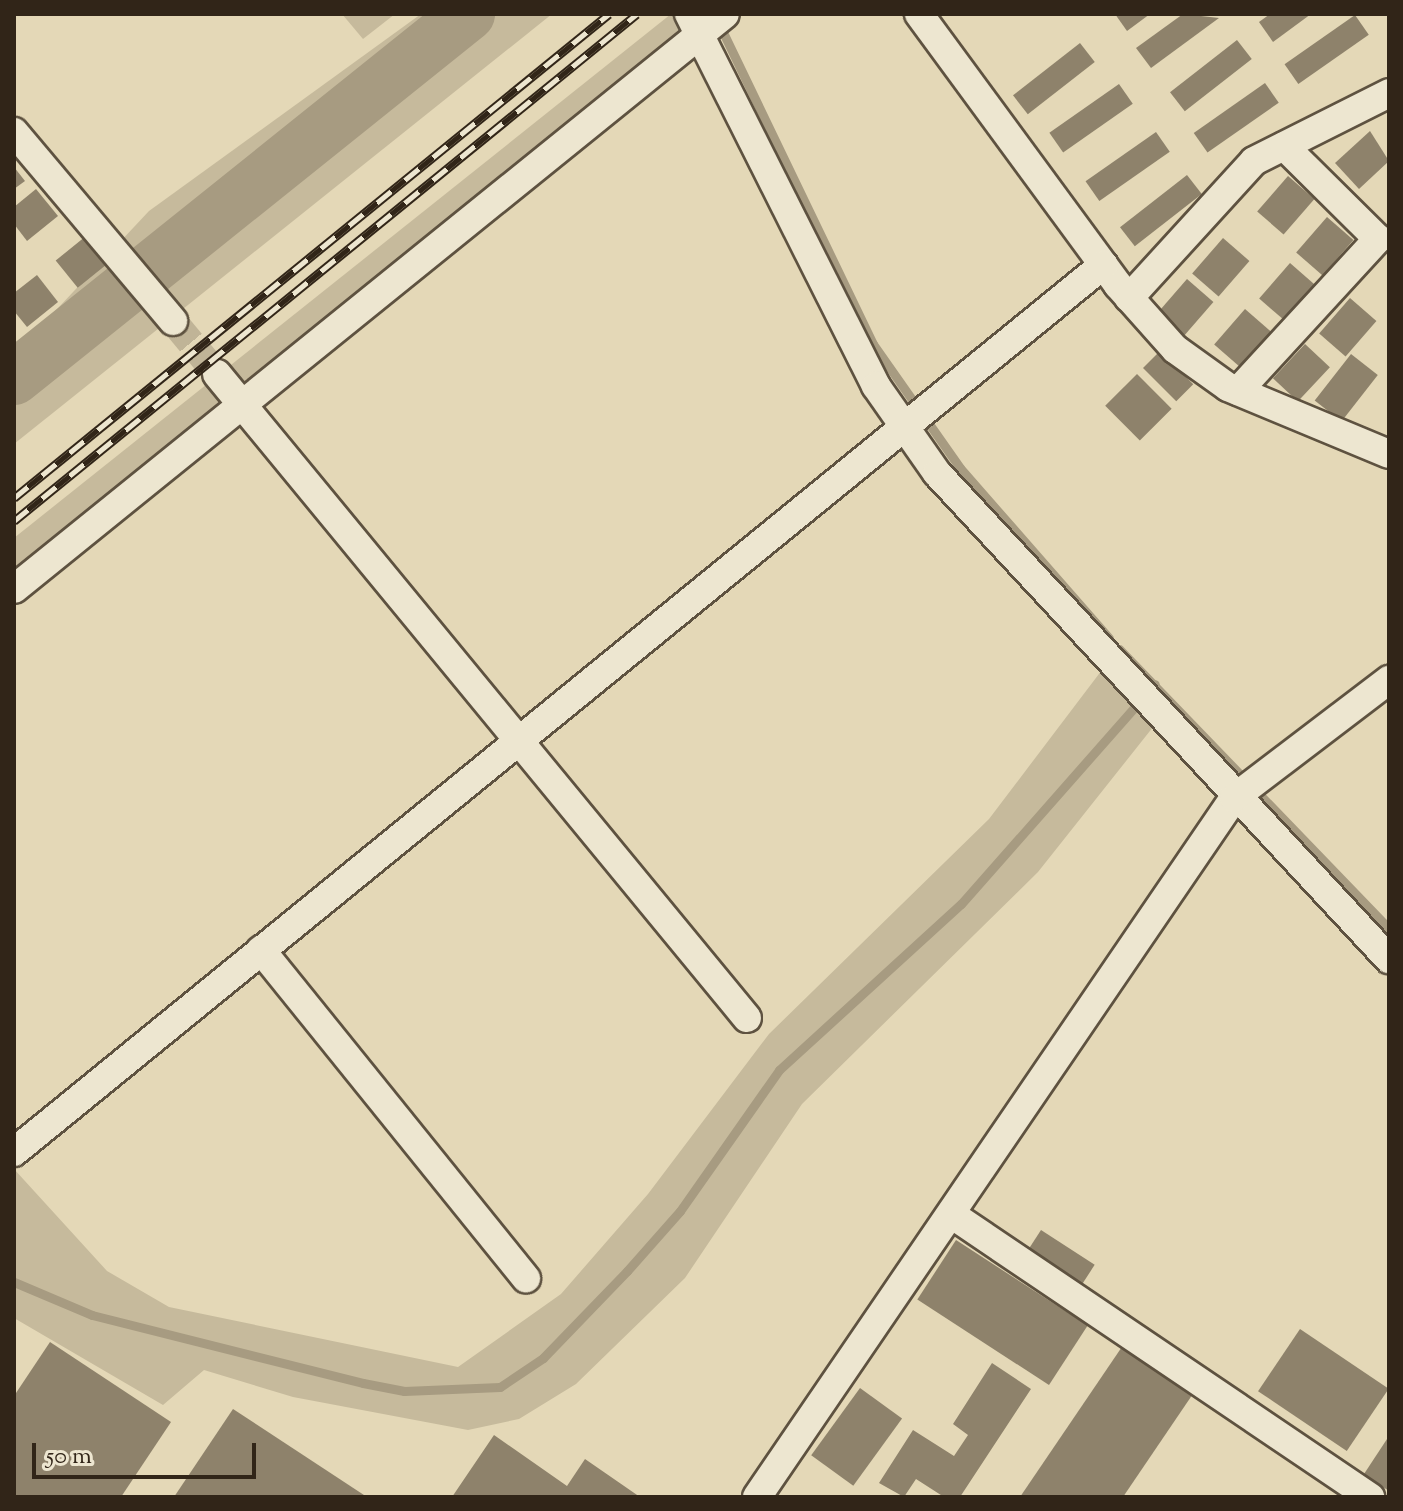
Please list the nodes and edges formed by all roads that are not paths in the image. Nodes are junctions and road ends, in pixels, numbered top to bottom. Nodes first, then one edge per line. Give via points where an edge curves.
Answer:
1 (725, 14) edge
2 (919, 14) edge
3 (694, 24) edge
4 (1389, 93) edge
5 (14, 132) edge
6 (1284, 146) junction
7 (1103, 265) junction
8 (1129, 298) junction
9 (173, 321) tunnel mouth
10 (217, 374) tunnel mouth
11 (1238, 391) junction
12 (240, 402) junction
13 (903, 427) junction
14 (1389, 454) edge
15 (14, 589) edge
16 (1389, 680) edge
17 (514, 738) junction
18 (1234, 798) junction
19 (261, 950) junction
20 (1389, 959) edge
21 (747, 1018) dead end
22 (14, 1152) edge
23 (951, 1214) junction
24 (526, 1279) dead end
25 (761, 1496) edge
26 (1370, 1497) edge

1 - 3 street
2 - 7 street
3 - 12 street
3 - 13 street via 876,386
4 - 6 street
5 - 9 street
6 - 8 street via 1254,161
6 - 11 street via 1378,239
7 - 8 street
7 - 13 street
8 - 11 street via 1175,349
10 - 12 street
11 - 14 street
12 - 15 street
12 - 17 street
13 - 17 street
13 - 18 street via 994,538
16 - 18 street
17 - 19 street
17 - 21 street
18 - 20 street
18 - 23 street
19 - 22 street
19 - 24 street
23 - 25 street
23 - 26 street

